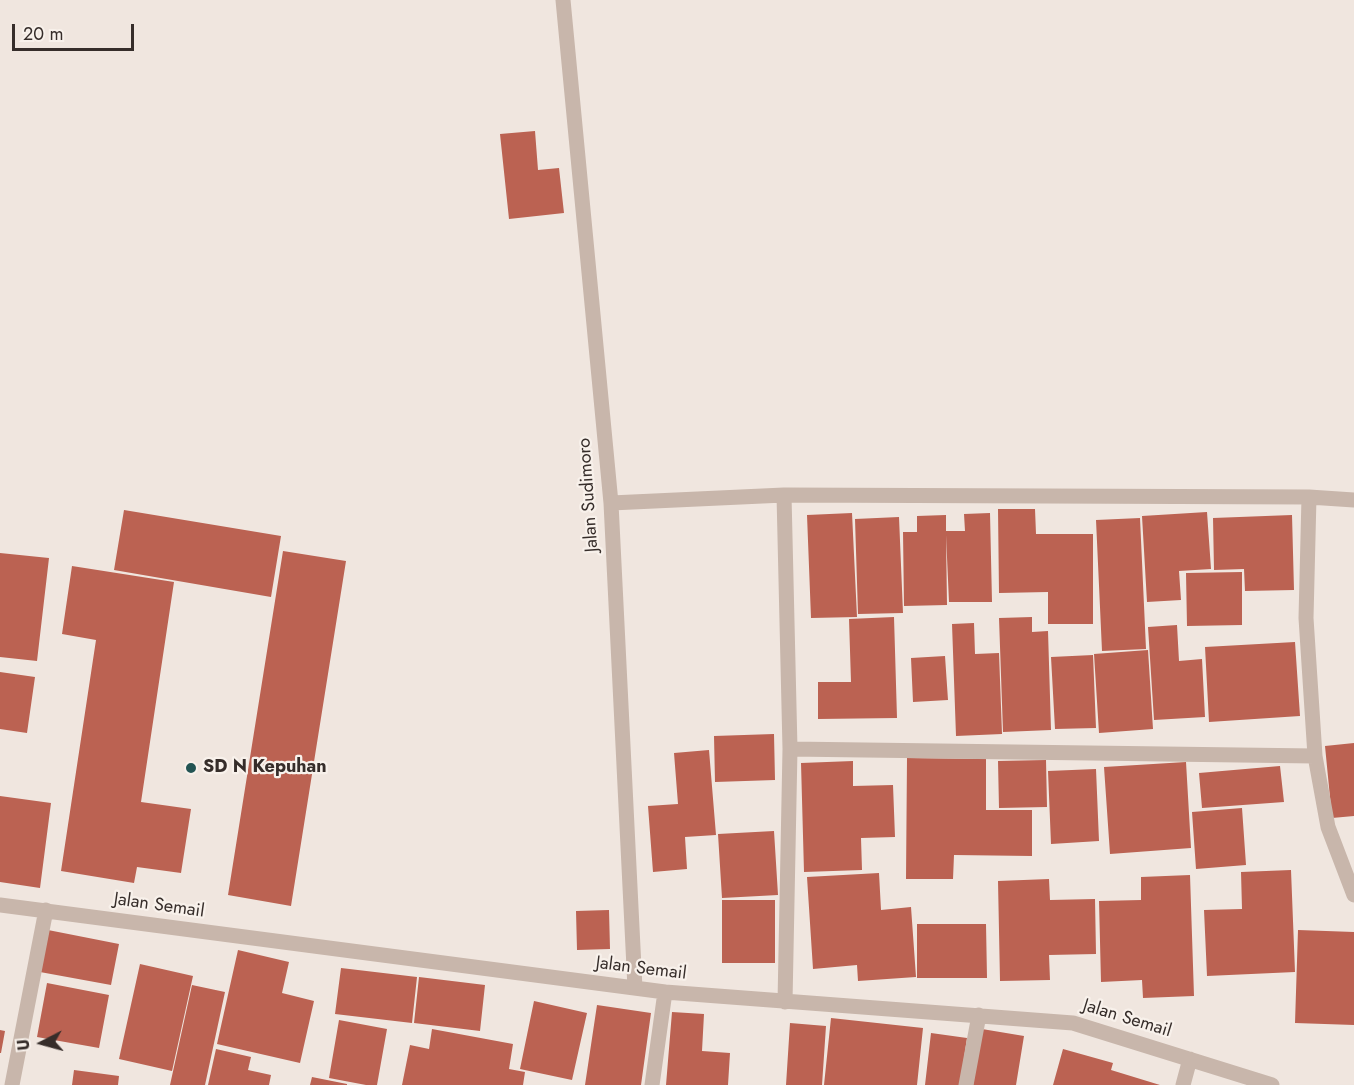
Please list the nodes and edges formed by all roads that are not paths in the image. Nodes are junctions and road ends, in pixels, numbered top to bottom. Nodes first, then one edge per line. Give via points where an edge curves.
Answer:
1 (563, 0) edge
2 (784, 495) junction
3 (1309, 497) junction
4 (1354, 500) edge
5 (611, 503) junction
6 (790, 749) junction
7 (1315, 756) junction
8 (1354, 895) edge
9 (0, 905) edge
10 (46, 910) junction
11 (634, 988) junction
12 (665, 992) junction
13 (785, 1002) junction
14 (979, 1015) junction
15 (1190, 1059) junction
16 (12, 1085) edge
17 (652, 1085) edge
18 (966, 1085) edge
19 (1182, 1085) edge
20 (1272, 1085) edge

1 - 5 street, Jalan Sudimoro
2 - 3 street
2 - 5 street
2 - 6 street
3 - 4 street
3 - 7 street via 1306,618
5 - 11 street, Jalan Sudimoro
6 - 7 street
6 - 13 street
7 - 8 street via 1328,827
9 - 10 street, Jalan Semail
10 - 11 street, Jalan Semail
10 - 16 street
11 - 12 street, Jalan Semail
12 - 13 street, Jalan Semail
12 - 17 street
13 - 14 street, Jalan Semail
14 - 15 street, Jalan Semail via 1073,1023
14 - 18 street
15 - 19 street
15 - 20 street, Jalan Semail

